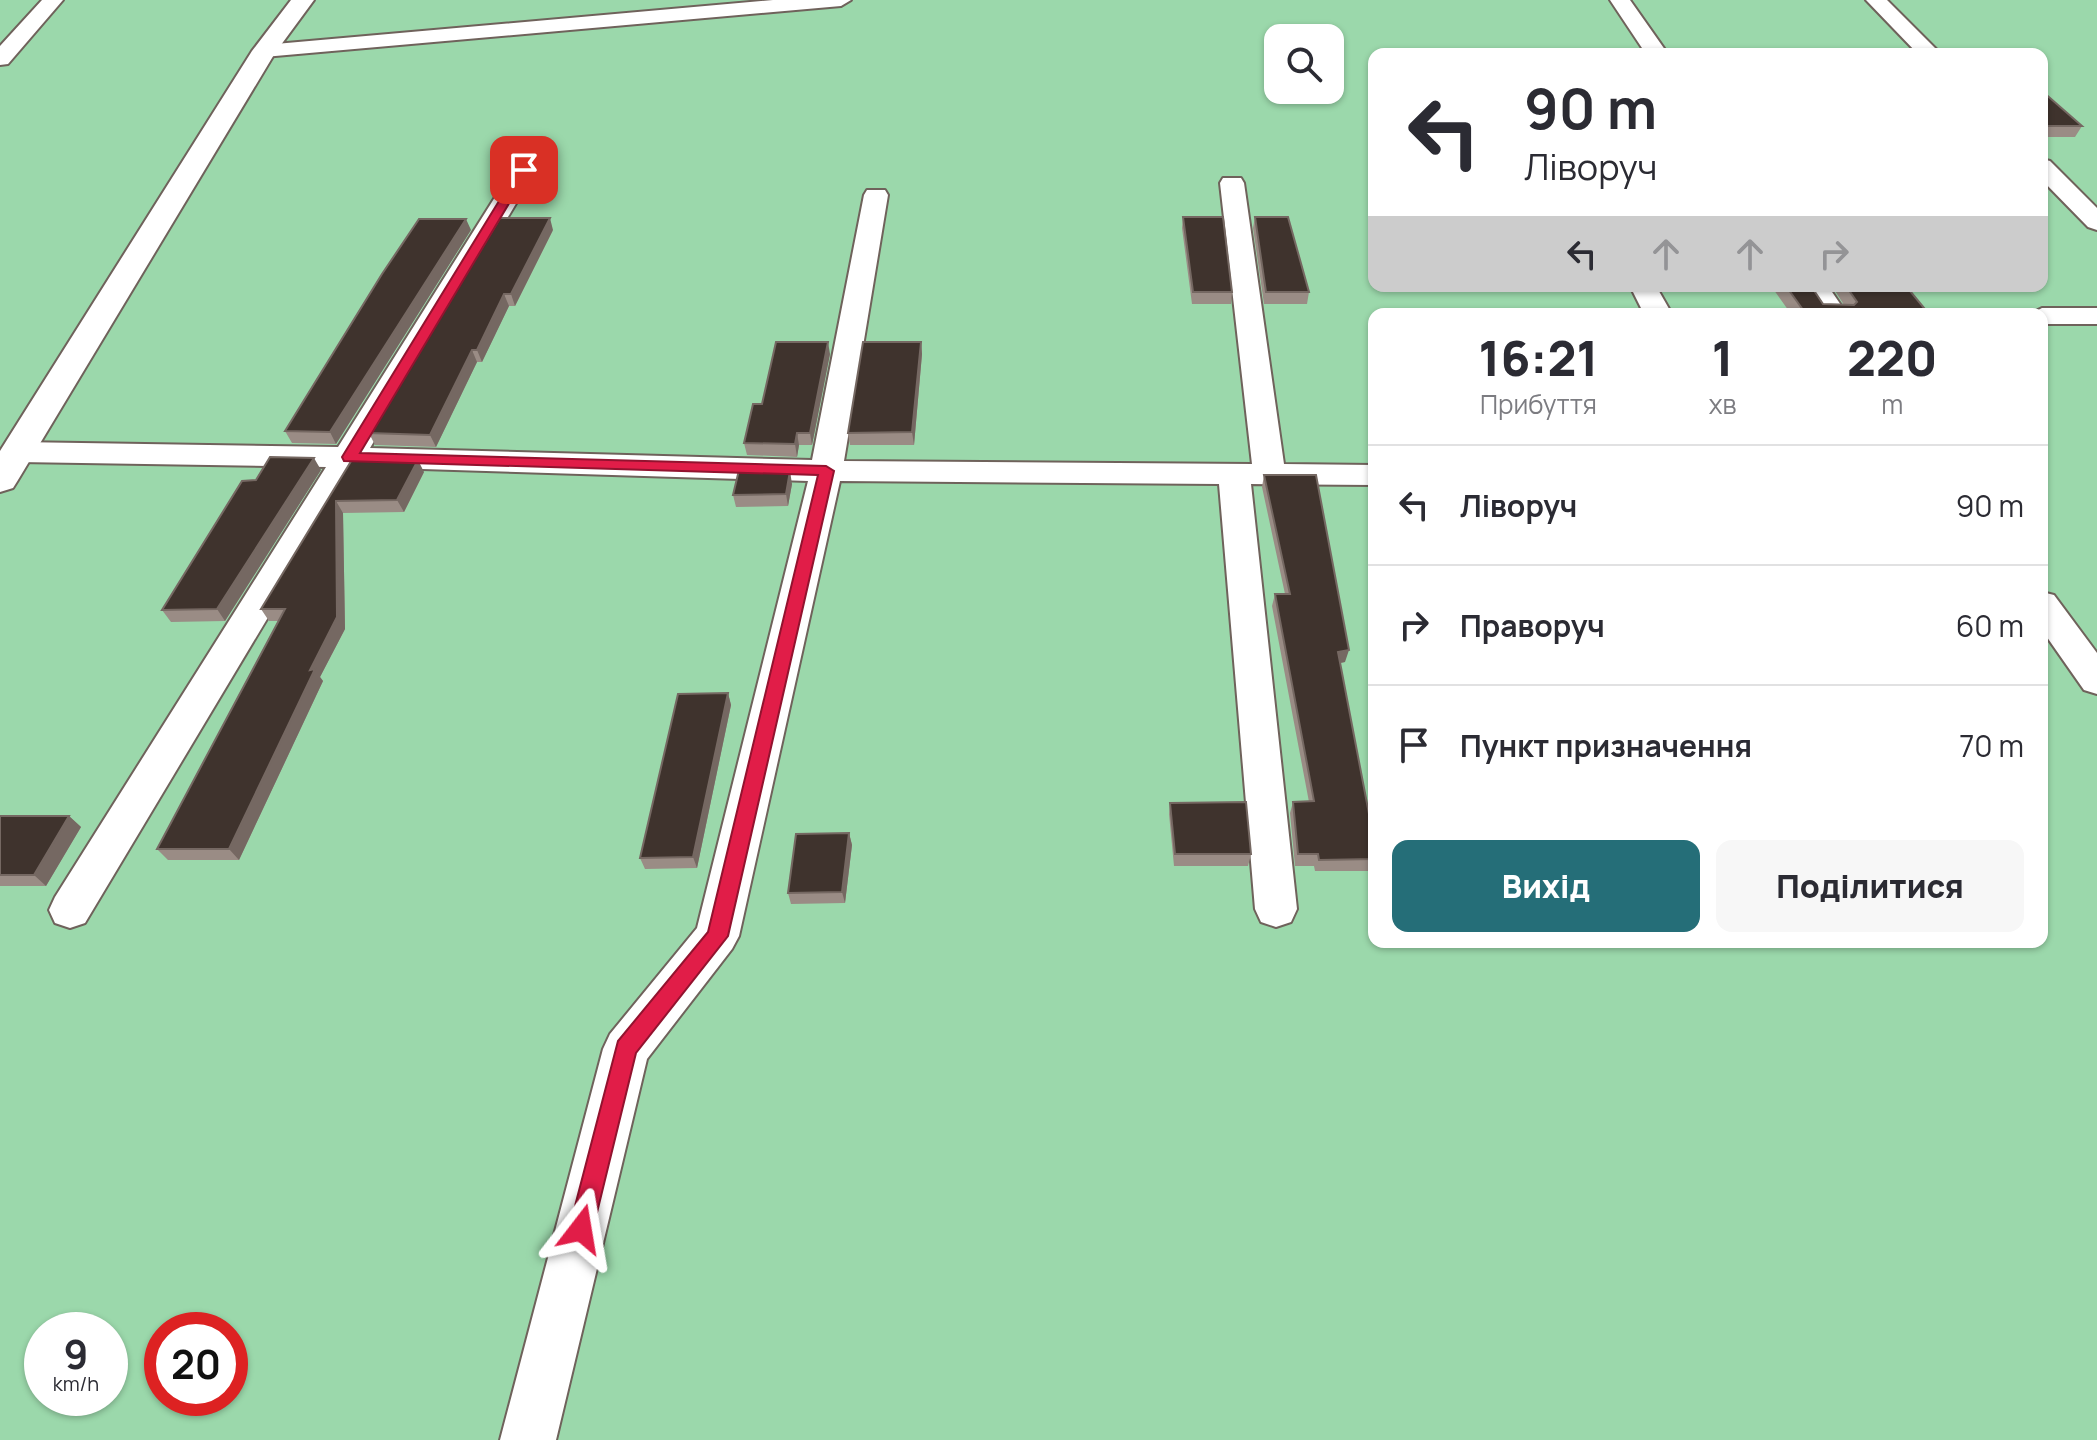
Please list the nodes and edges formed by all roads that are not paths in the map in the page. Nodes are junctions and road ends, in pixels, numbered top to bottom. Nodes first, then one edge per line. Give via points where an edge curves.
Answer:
1 (53, 0) edge
2 (303, 0) edge
3 (841, 0) edge
4 (1620, 0) edge
5 (1876, 0) edge
6 (1653, 48) edge
7 (1924, 48) edge
8 (264, 51) junction
9 (0, 59) edge
10 (524, 170) dead end
11 (2048, 172) edge
12 (1232, 183) dead end
13 (876, 195) dead end
14 (2097, 222) edge
15 (2048, 316) edge
16 (2097, 316) edge
17 (18, 452) junction
18 (350, 457) junction
19 (826, 471) junction
20 (1252, 474) junction
21 (1368, 475) edge
22 (0, 480) edge
23 (2048, 612) edge
24 (2097, 680) edge
25 (1276, 909) dead end
26 (70, 910) dead end
27 (528, 1440) edge

1 - 9 lane
2 - 8 street
3 - 8 lane
4 - 6 lane
5 - 7 lane
8 - 17 street
10 - 18 lane
11 - 14 lane
12 - 20 lane
13 - 19 lane
15 - 16 lane
17 - 18 lane
17 - 22 street
18 - 19 lane
18 - 26 lane
19 - 20 lane
19 - 27 lane via 717,936 626,1049
20 - 21 lane
20 - 25 lane
23 - 24 lane

